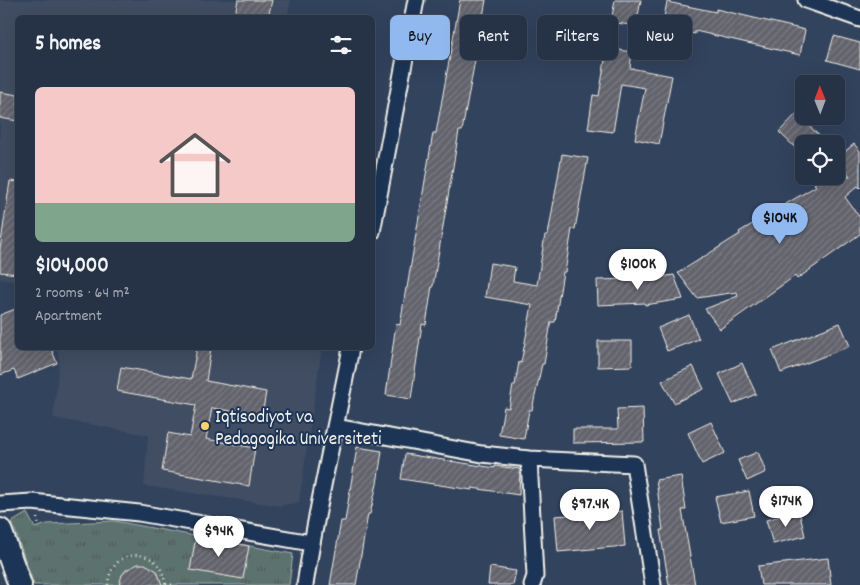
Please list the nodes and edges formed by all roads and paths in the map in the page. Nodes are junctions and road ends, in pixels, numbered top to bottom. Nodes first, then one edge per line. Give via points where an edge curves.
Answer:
1 (416, 0) edge
2 (806, 0) edge
3 (860, 19) edge
4 (375, 216) edge
5 (351, 350) edge
6 (336, 427) junction
7 (529, 459) junction
8 (0, 504) edge
9 (0, 530) edge
10 (311, 543) junction
11 (166, 584) edge
12 (20, 585) edge
13 (108, 585) edge
14 (175, 585) edge
15 (305, 585) edge
16 (532, 585) edge
17 (653, 585) edge

1 - 4 street
2 - 3 street
5 - 6 street
6 - 7 street via 482,454
6 - 10 street
7 - 16 street via 535,576
7 - 17 street via 634,464
8 - 10 street via 32,502 139,513
9 - 12 highway
10 - 15 street
11 - 13 path via 154,560 137,555 128,556 112,568
11 - 14 path

